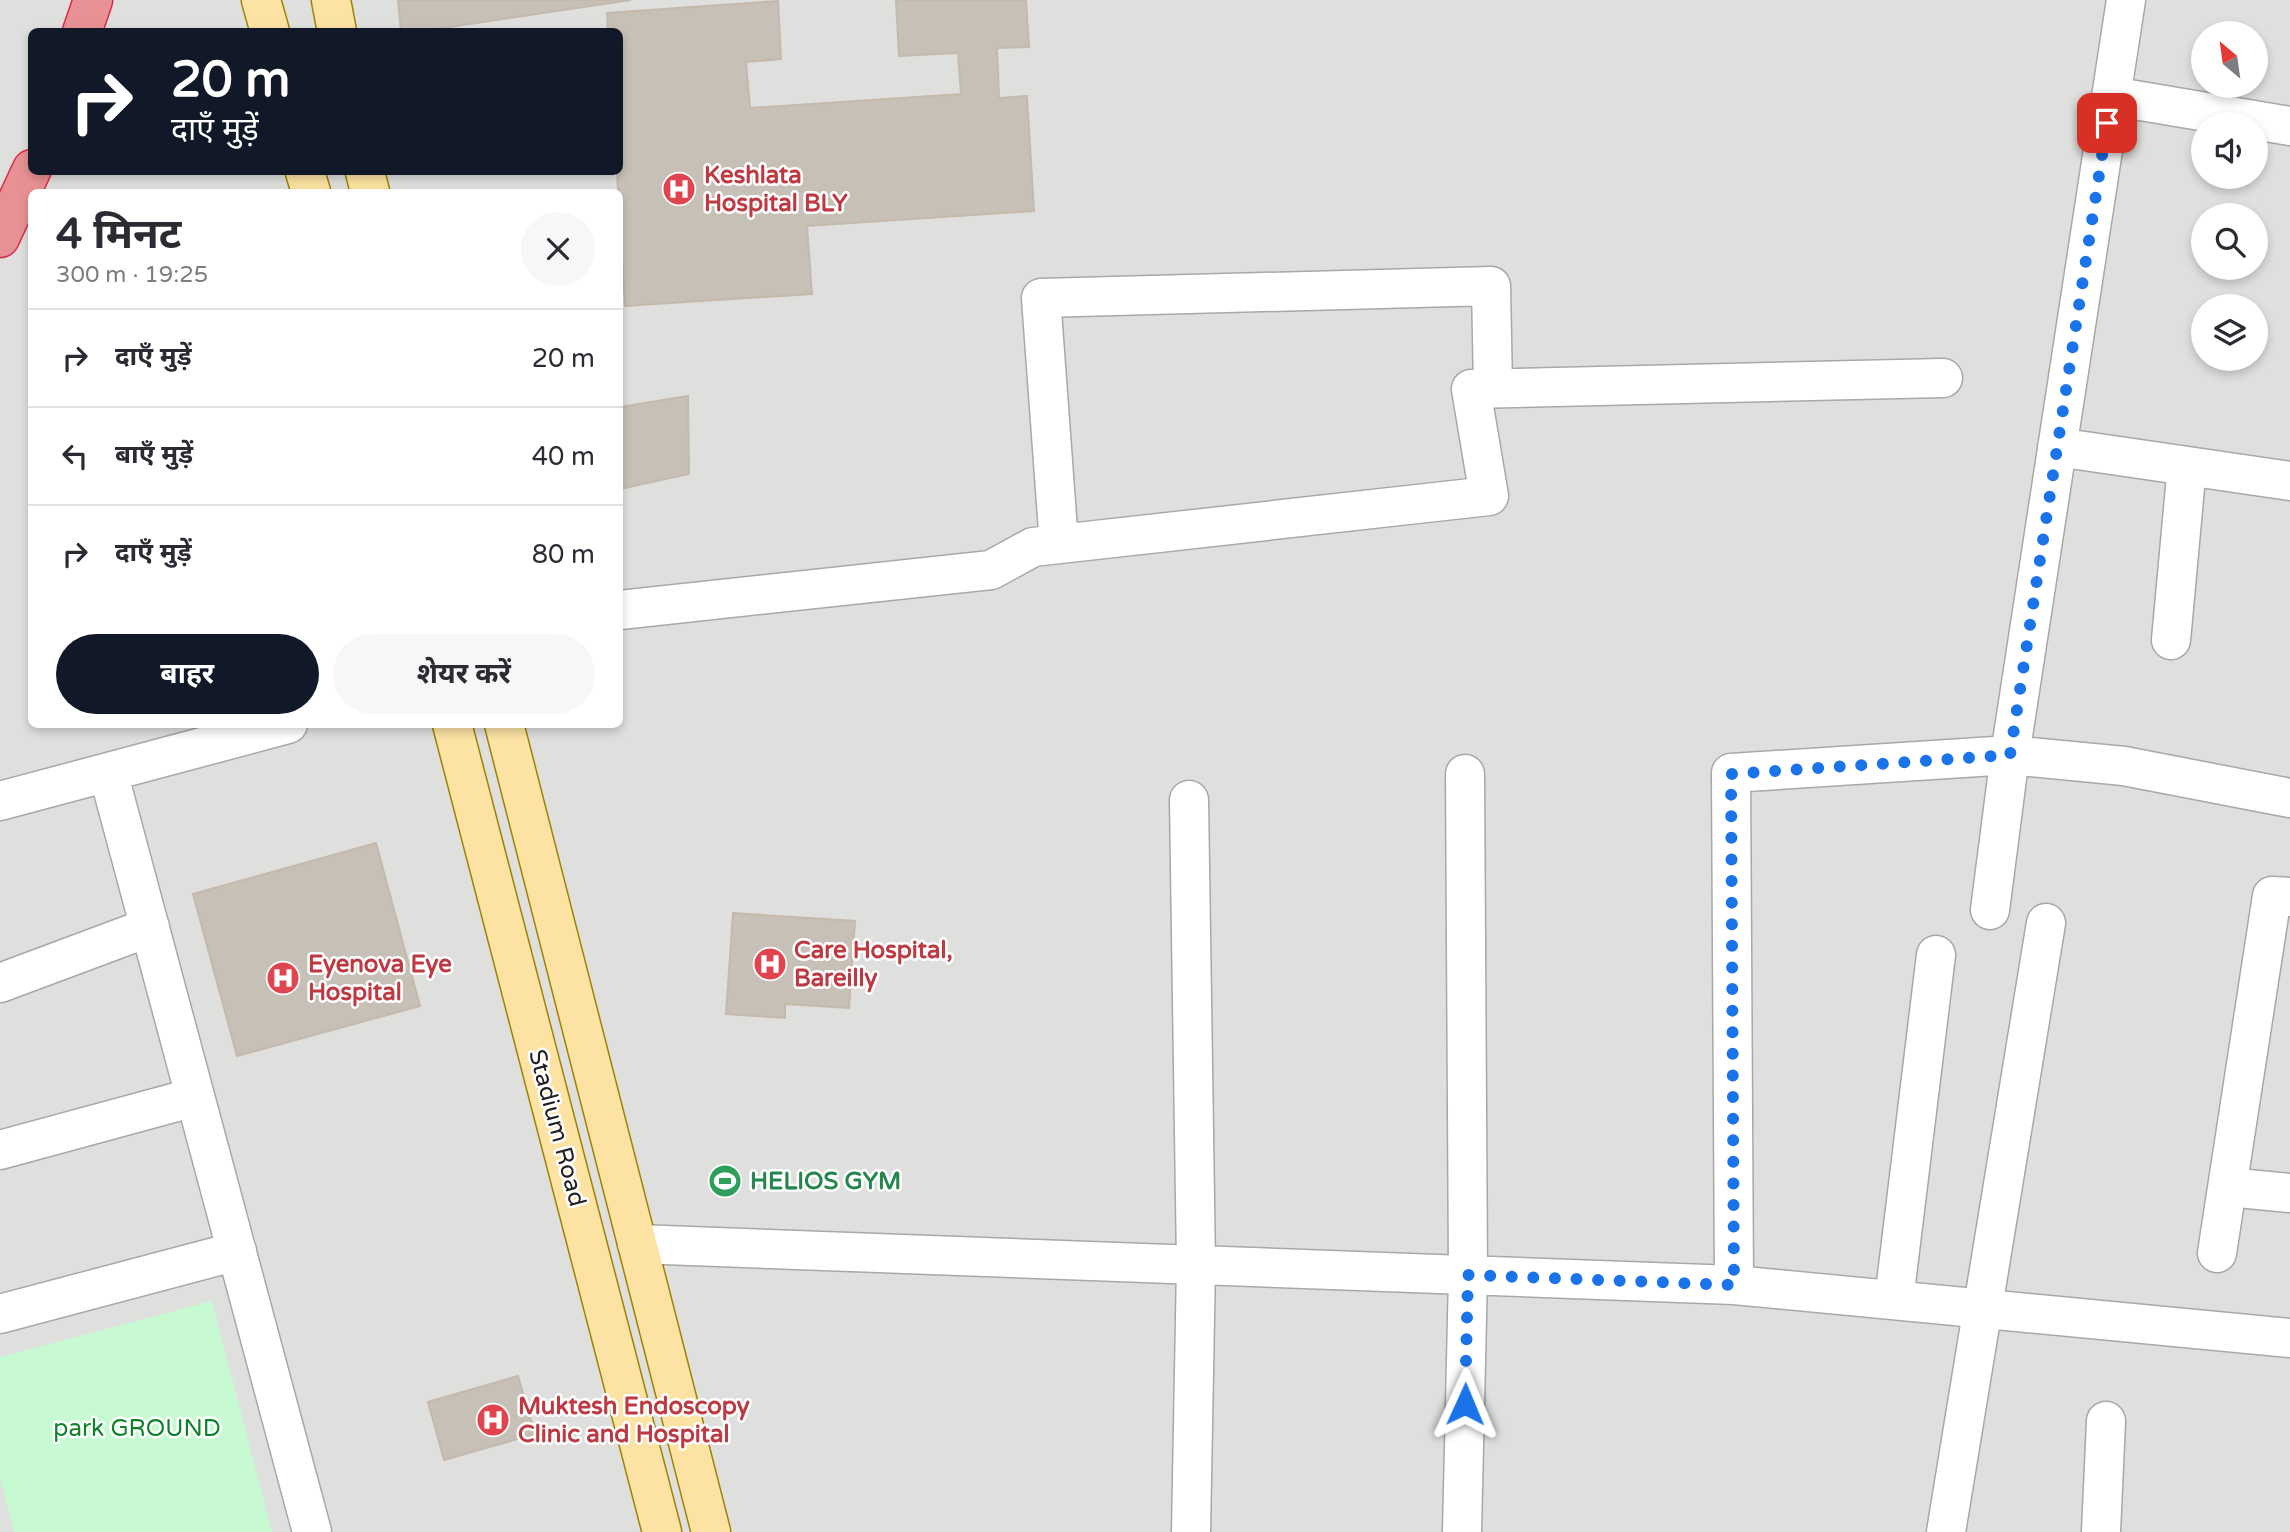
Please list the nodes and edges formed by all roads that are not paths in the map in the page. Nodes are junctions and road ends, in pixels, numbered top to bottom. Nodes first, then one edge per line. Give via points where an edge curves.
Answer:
1 (93, 0) edge
2 (261, 0) edge
3 (331, 0) edge
4 (2126, 0) edge
5 (83, 28) edge
6 (269, 28) edge
7 (336, 28) edge
8 (2111, 96) junction
9 (2290, 126) edge
10 (29, 175) edge
11 (0, 238) edge
12 (1943, 378) dead end
13 (1493, 388) junction
14 (2057, 447) junction
15 (2188, 466) junction
16 (2290, 481) edge
17 (1059, 544) junction
18 (623, 610) edge
19 (2171, 640) dead end
20 (273, 728) edge
21 (453, 728) edge
22 (506, 728) edge
23 (2010, 755) junction
24 (108, 772) junction
25 (1465, 774) dead end
26 (2290, 798) edge
27 (1189, 800) dead end
28 (0, 801) edge
29 (2281, 897) edge
30 (1990, 910) dead end
31 (2046, 923) dead end
32 (150, 927) junction
33 (1936, 956) dead end
34 (0, 983) edge
35 (195, 1097) junction
36 (0, 1150) edge
37 (2228, 1187) junction
38 (2290, 1193) edge
39 (637, 1244) junction
40 (237, 1251) junction
41 (2217, 1253) dead end
42 (1196, 1265) junction
43 (1468, 1275) junction
44 (1734, 1285) junction
45 (1894, 1300) junction
46 (1981, 1308) junction
47 (0, 1314) edge
48 (2290, 1338) edge
49 (2106, 1421) dead end
50 (312, 1532) edge
51 (662, 1532) edge
52 (711, 1532) edge
53 (1191, 1532) edge
54 (1462, 1532) edge
55 (1946, 1532) edge
56 (2101, 1532) edge

1 - 5 highway
2 - 6 main road
3 - 7 main road
4 - 8 street
8 - 9 street
8 - 14 street
10 - 11 highway
12 - 13 street
13 - 17 street via 1471,389 1489,496
13 - 17 street via 1491,286 1041,298
14 - 15 street
14 - 23 street
15 - 16 street
15 - 19 street
17 - 18 street via 1033,547 991,570
20 - 24 street
21 - 51 main road, Stadium Road
22 - 39 main road, Stadium Road
23 - 26 street via 2124,766
23 - 30 street
23 - 44 street via 1731,774
24 - 28 street
24 - 32 street
25 - 43 street
27 - 42 street
29 - 37 street
31 - 46 street
32 - 34 street
32 - 35 street
33 - 45 street
35 - 36 street
35 - 40 street
37 - 38 street
37 - 41 street
39 - 42 street
39 - 52 main road, Stadium Road
40 - 47 street
40 - 50 street
42 - 43 street
42 - 53 street
43 - 44 street
43 - 54 street
44 - 45 street
45 - 46 street
46 - 48 street
46 - 55 street
49 - 56 street

